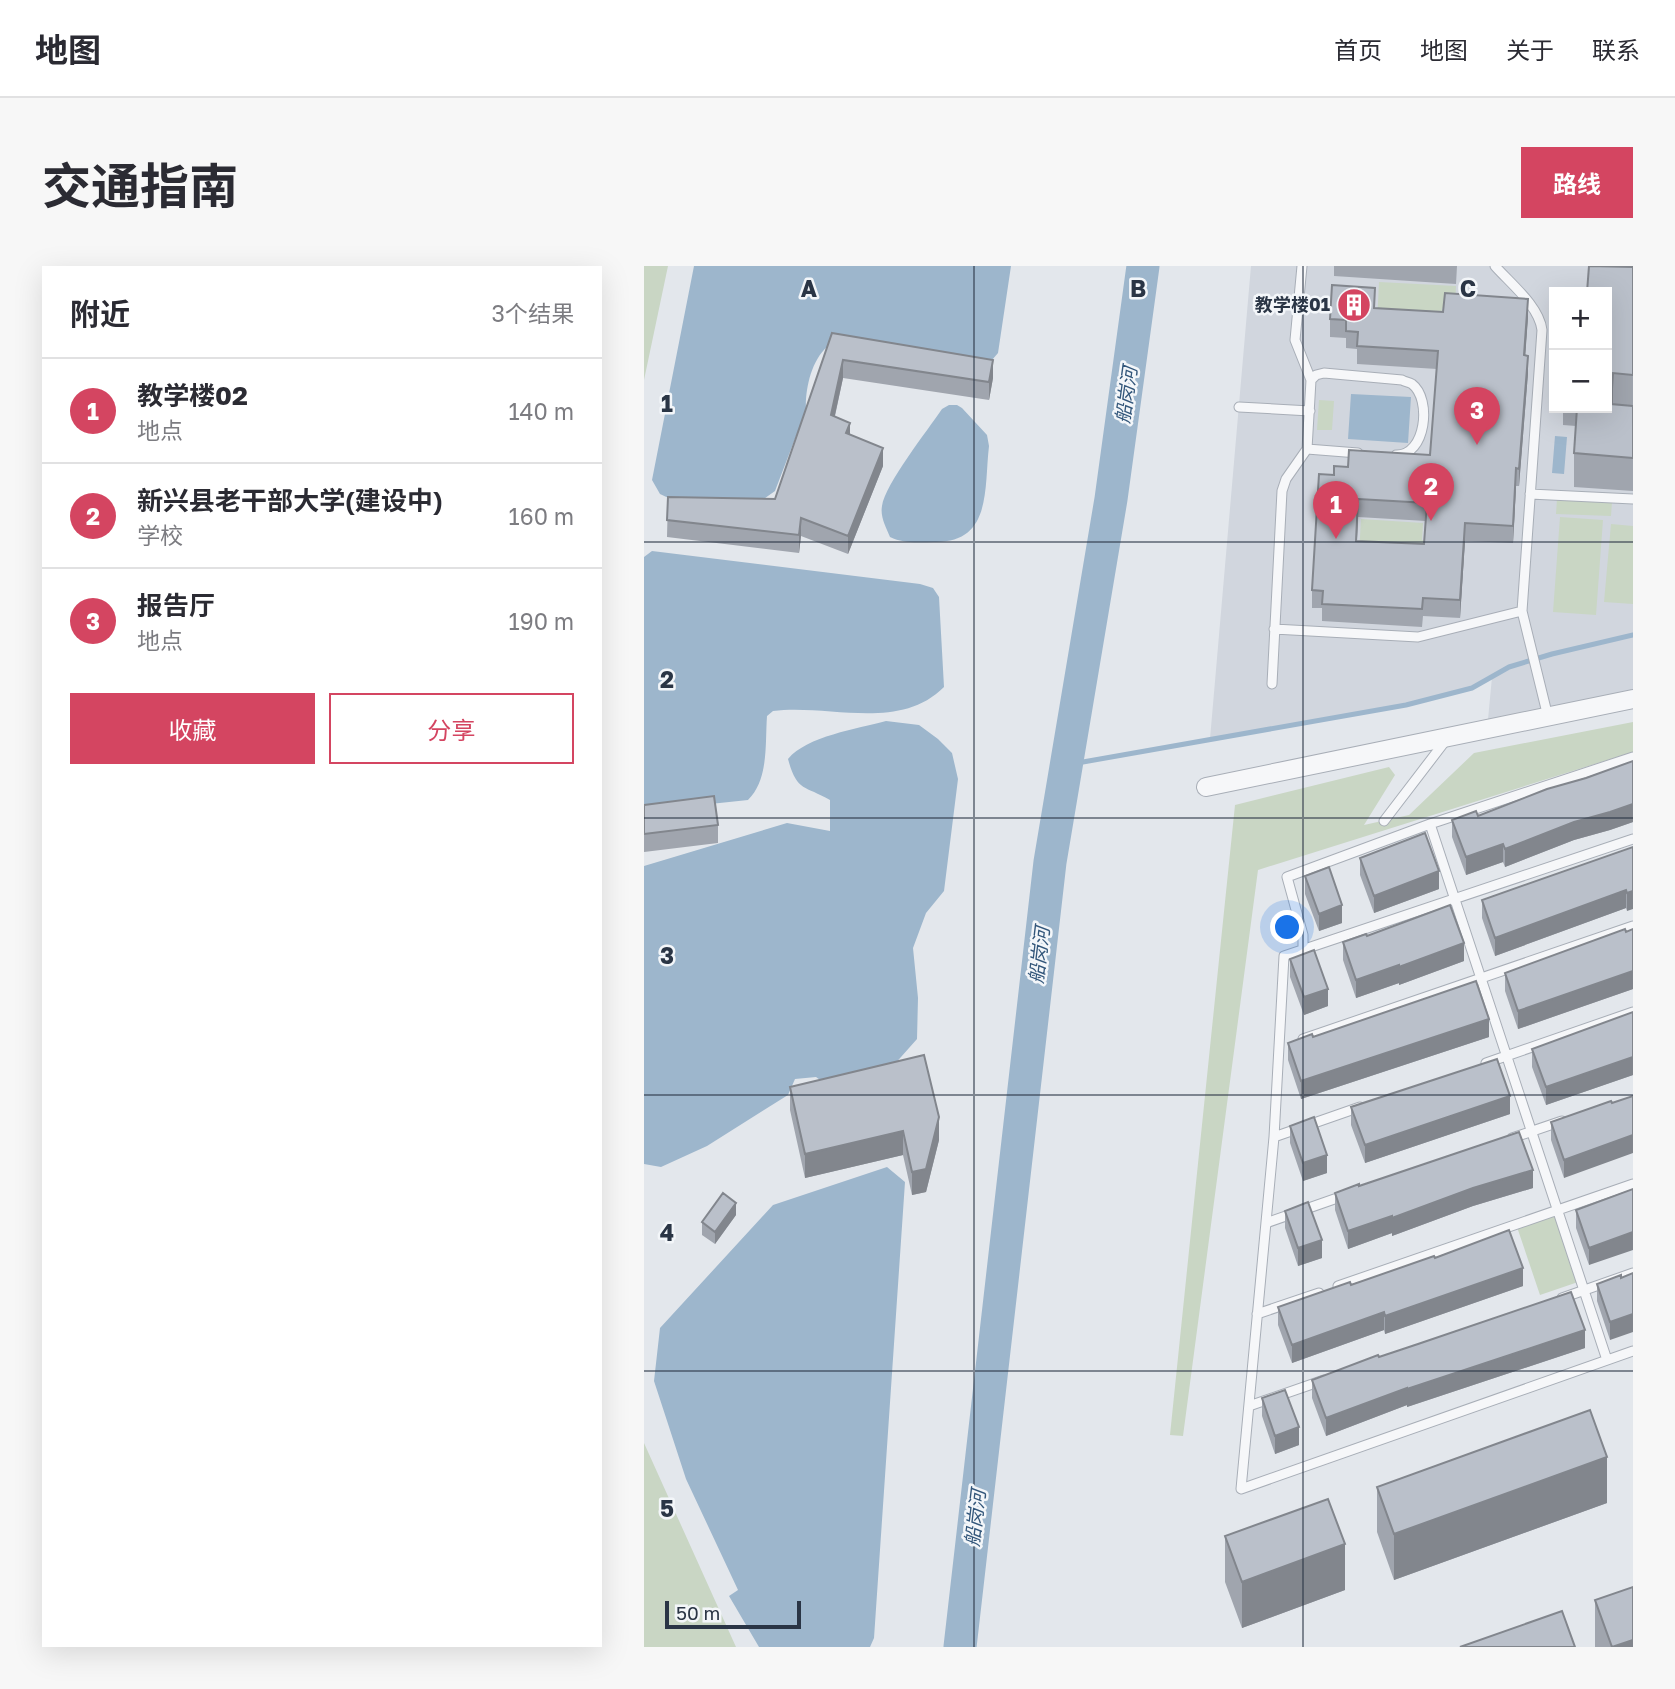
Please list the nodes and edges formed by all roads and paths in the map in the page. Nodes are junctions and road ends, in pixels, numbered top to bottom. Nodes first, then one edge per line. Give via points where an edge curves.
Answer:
1 (1302, 266) edge
2 (1495, 266) edge
3 (1311, 380) junction
4 (1239, 407) dead end
5 (1310, 411) junction
6 (1307, 449) junction
7 (1375, 454) edge
8 (1388, 455) edge
9 (1530, 494) junction
10 (1633, 499) edge
11 (1522, 611) junction
12 (1274, 629) junction
13 (1272, 684) dead end
14 (1633, 699) edge
15 (1548, 717) junction
16 (1447, 738) junction
17 (1633, 757) edge
18 (1206, 787) dead end
19 (1384, 821) dead end
20 (1430, 824) junction
21 (1633, 839) edge
22 (1454, 899) junction
23 (1633, 926) edge
24 (1303, 950) junction
25 (1481, 978) junction
26 (1633, 1012) edge
27 (1279, 1047) junction
28 (1506, 1056) junction
29 (1480, 1065) edge
30 (1364, 1105) edge
31 (1569, 1119) edge
32 (1531, 1132) junction
33 (1274, 1137) junction
34 (1506, 1140) edge
35 (1633, 1184) edge
36 (1354, 1192) edge
37 (1557, 1210) junction
38 (1266, 1223) junction
39 (1633, 1273) edge
40 (1584, 1290) junction
41 (1558, 1299) edge
42 (1257, 1314) junction
43 (1633, 1351) edge
44 (1607, 1360) junction
45 (1339, 1375) edge
46 (1249, 1406) junction

1 - 3 lane via 1295,340
2 - 9 lane via 1541,321
3 - 5 lane
3 - 8 lane via 1324,373 1402,380 1412,385 1423,401 1421,437 1415,449
4 - 5 lane
5 - 6 lane
6 - 7 lane
6 - 12 lane via 1282,491
9 - 10 lane
9 - 11 lane
11 - 12 lane via 1418,638
11 - 15 lane
12 - 13 lane
14 - 15 street
15 - 16 street
16 - 18 street
16 - 19 lane
17 - 20 lane
20 - 22 lane
20 - 24 lane via 1287,877
21 - 22 lane
22 - 24 lane
22 - 25 lane
23 - 25 lane
24 - 27 lane via 1284,956
25 - 27 lane
25 - 28 lane
26 - 28 lane
27 - 33 lane
28 - 29 lane
28 - 32 lane
30 - 33 lane
31 - 32 lane
32 - 34 lane
32 - 37 lane
33 - 38 lane
35 - 37 lane
36 - 38 lane
37 - 40 lane
37 - 42 lane
38 - 42 lane
39 - 40 lane
40 - 41 lane
40 - 44 lane
42 - 46 lane
43 - 44 lane
44 - 46 lane via 1241,1489
45 - 46 lane

